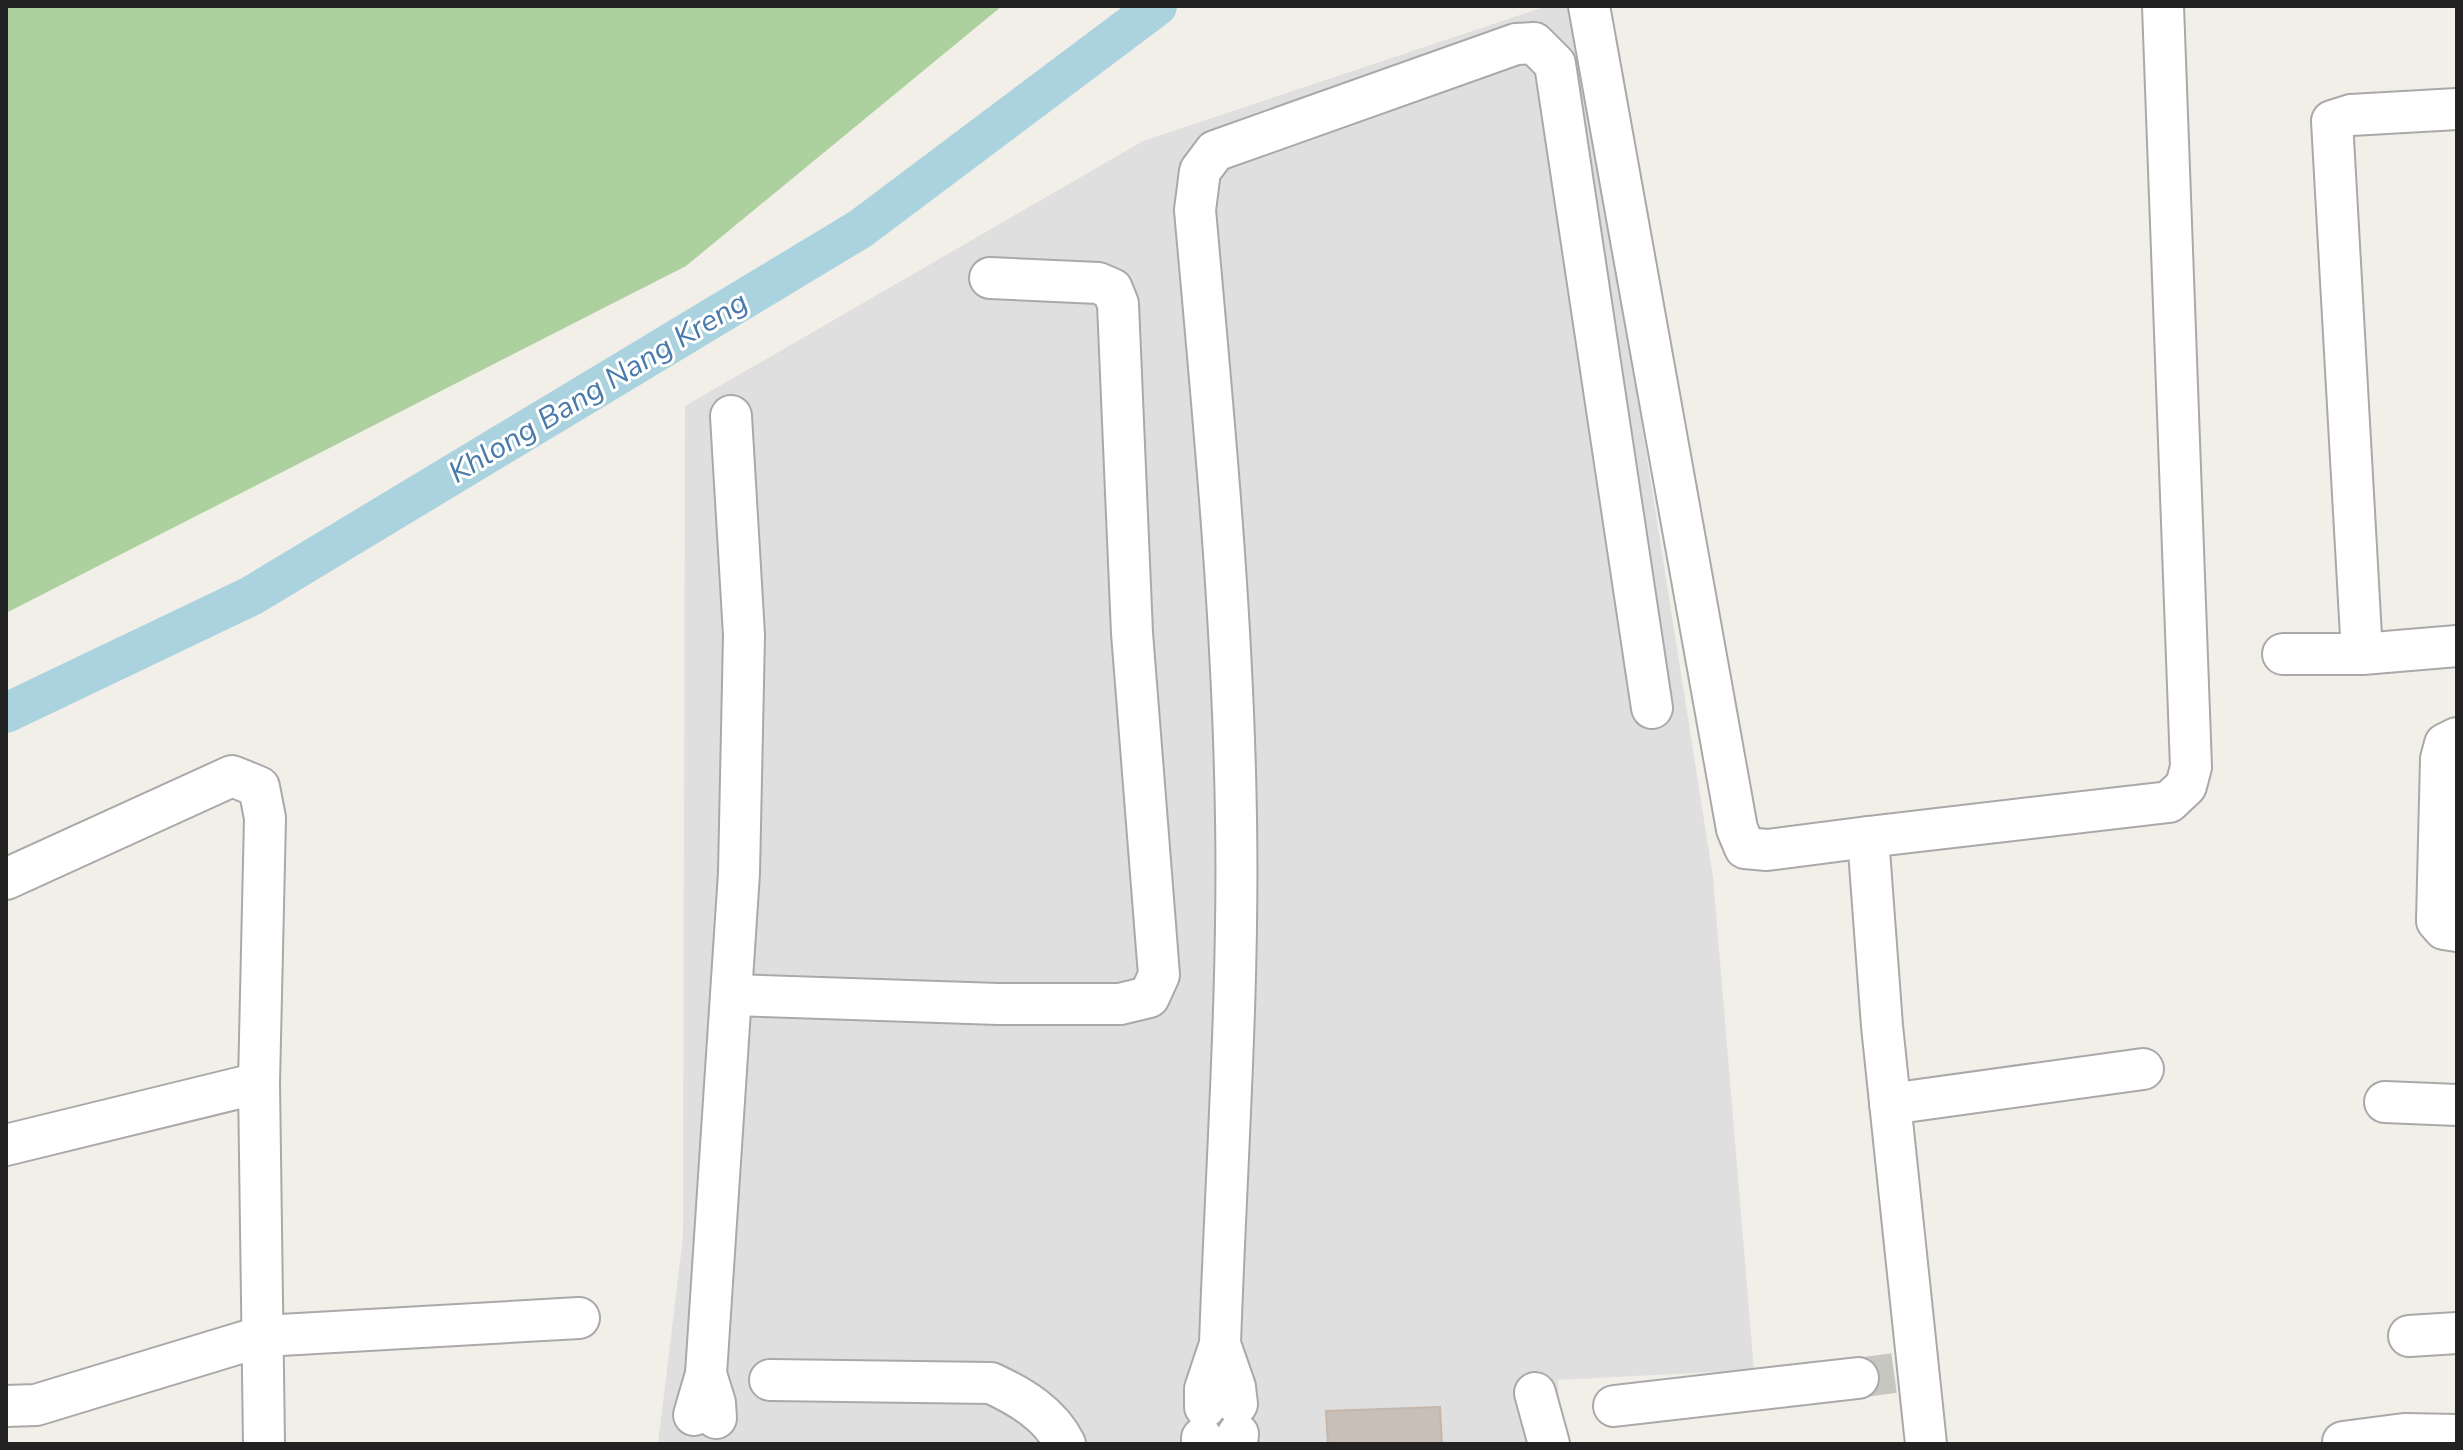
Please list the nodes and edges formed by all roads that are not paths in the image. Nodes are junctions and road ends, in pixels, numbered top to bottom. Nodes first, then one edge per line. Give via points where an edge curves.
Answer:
1 (1589, 6) edge
2 (2163, 6) edge
3 (2457, 109) edge
4 (990, 278) dead end
5 (731, 416) dead end
6 (2457, 646) edge
7 (2283, 654) dead end
8 (2362, 654) junction
9 (1652, 708) dead end
10 (2457, 738) edge
11 (1868, 837) junction
12 (6, 879) edge
13 (2457, 931) edge
14 (732, 995) junction
15 (2143, 1069) dead end
16 (259, 1083) junction
17 (2385, 1102) dead end
18 (1890, 1104) junction
19 (2457, 1105) edge
20 (6, 1145) edge
21 (579, 1318) dead end
22 (2457, 1333) edge
23 (263, 1336) junction
24 (2409, 1336) dead end
25 (1889, 1373) junction
26 (770, 1380) dead end
27 (1535, 1393) dead end
28 (6, 1406) edge
29 (1614, 1406) dead end
30 (1220, 1429) edge
31 (702, 1434) edge
32 (2457, 1435) edge
33 (2343, 1442) dead end
34 (264, 1444) edge
35 (1065, 1444) edge
36 (1549, 1444) edge
37 (1926, 1444) edge

1 - 11 street via 1737,829 1745,848 1767,850
2 - 11 street via 2191,767 2186,786 2169,802
3 - 8 street via 2351,115 2332,121
4 - 14 street via 1098,283 1112,289 1118,304 1132,633 1159,975 1149,997 1120,1004
5 - 14 street via 744,635
6 - 8 street
7 - 8 street
9 - 30 street via 1555,64 1534,43 1516,44 1215,151 1200,171 1195,210 1222,516 1236,818 1220,1344 1205,1389
10 - 13 street via 2445,744 2441,759 2437,921 2444,929
11 - 18 street
12 - 16 street via 232,776 259,787 265,818
14 - 31 street
15 - 18 street
16 - 20 street
16 - 23 street
17 - 19 street
18 - 25 street
21 - 23 street
22 - 24 street
23 - 28 street via 36,1405
23 - 34 street
25 - 29 street
25 - 37 street
26 - 35 street via 991,1383 1043,1414
27 - 36 street
32 - 33 street via 2404,1434

